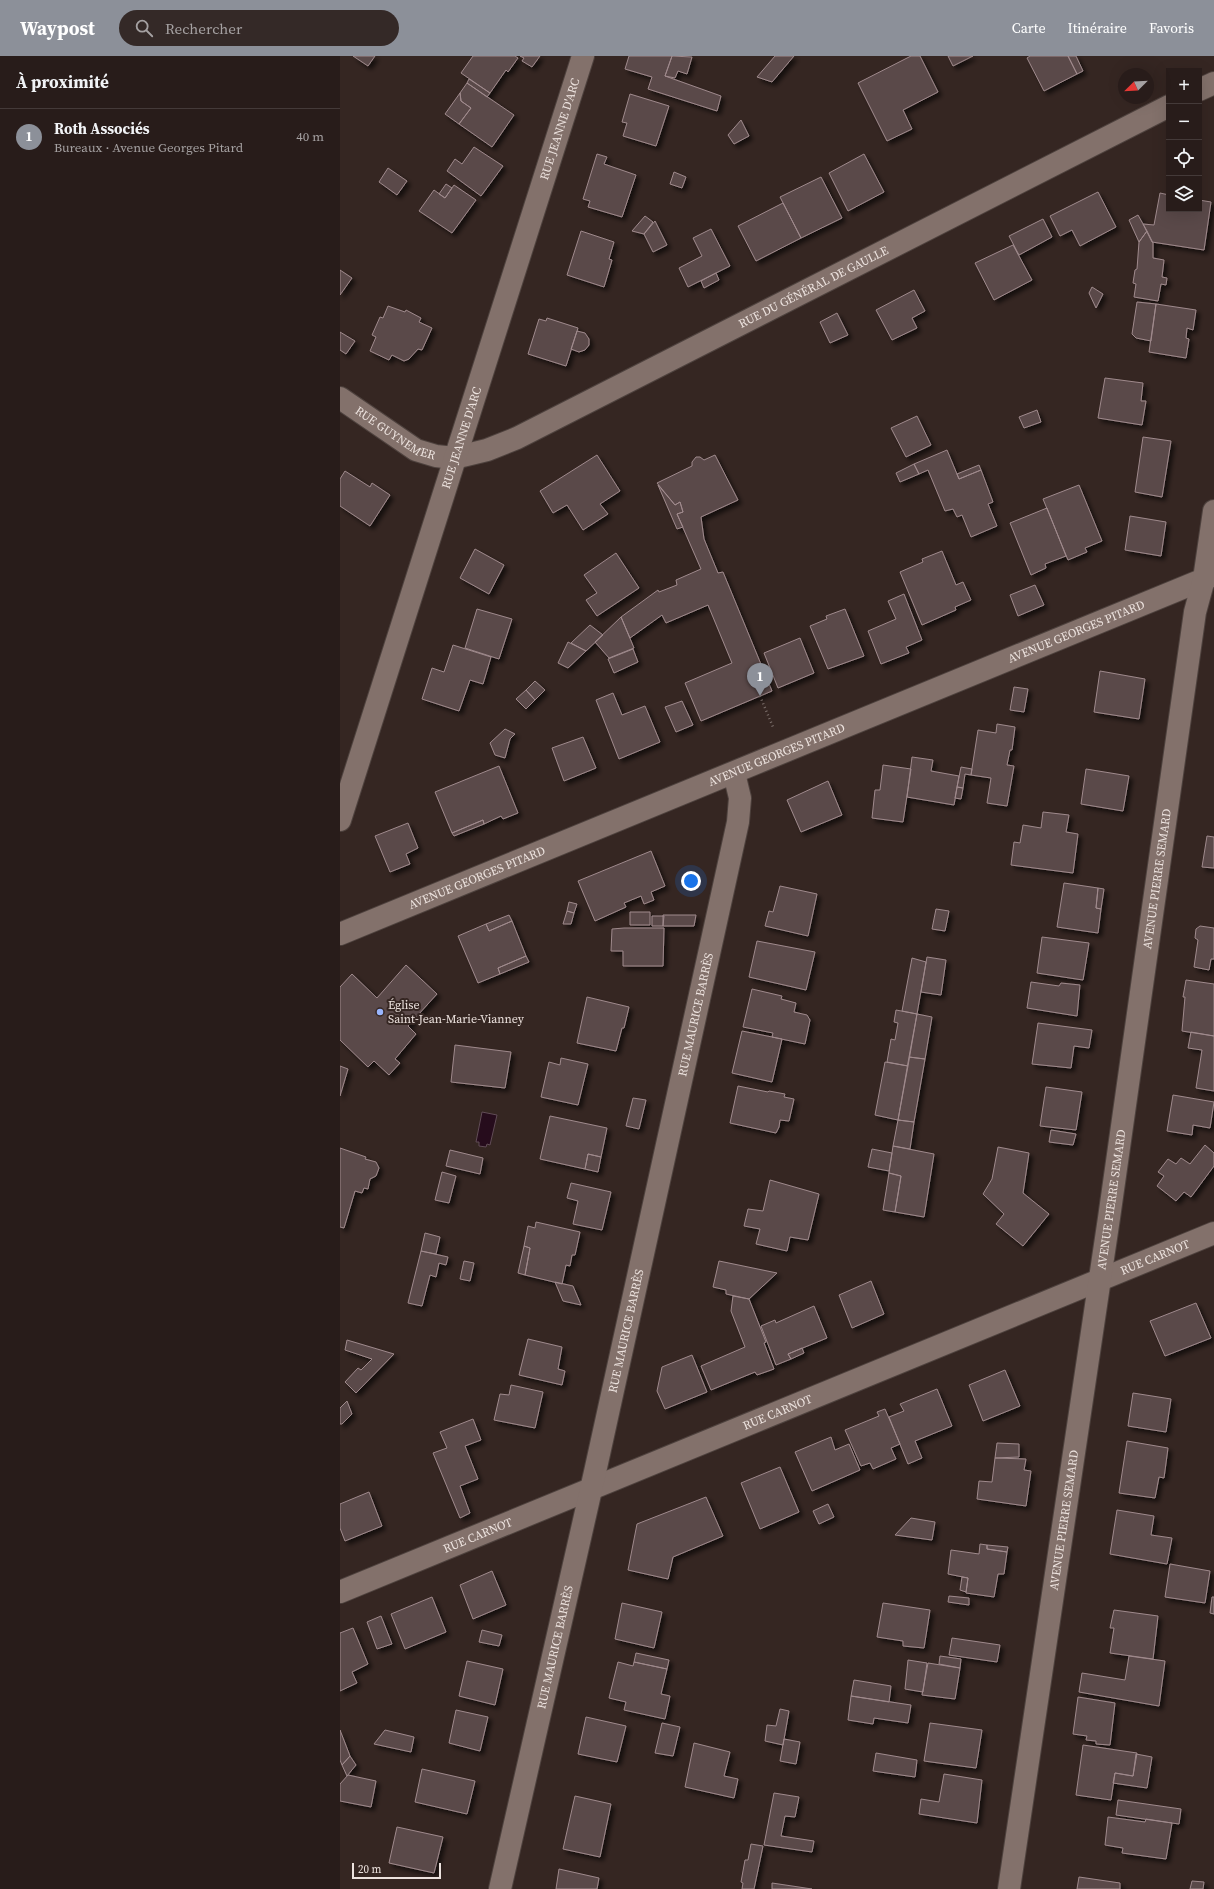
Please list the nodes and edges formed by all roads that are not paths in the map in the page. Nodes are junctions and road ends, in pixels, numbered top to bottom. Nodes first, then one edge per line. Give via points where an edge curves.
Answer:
1 (583, 56) edge
2 (1214, 83) edge
3 (1202, 89) edge
4 (1166, 108) edge
5 (340, 398) edge
6 (454, 458) junction
7 (1214, 511) edge
8 (1209, 577) edge
9 (734, 773) junction
10 (340, 820) edge
11 (340, 934) edge
12 (1214, 1233) edge
13 (1100, 1279) junction
14 (591, 1488) junction
15 (340, 1592) edge
16 (500, 1889) edge
17 (1009, 1889) edge

1 - 6 street, RUE JEANNE D'ARC
2 - 3 street
4 - 6 street, RUE DU GÉNÉRAL DE GAULLE via 517,438 487,450
5 - 6 street, RUE GUYNEMER via 416,450
6 - 10 street, RUE JEANNE D'ARC
7 - 8 street, AVENUE PIERRE SEMARD
8 - 9 street, AVENUE GEORGES PITARD
8 - 13 street, AVENUE PIERRE SEMARD via 1195,612
9 - 11 street, AVENUE GEORGES PITARD
9 - 14 street, RUE MAURICE BARRÈS via 740,798 738,822
12 - 13 street, RUE CARNOT
13 - 14 street, RUE CARNOT
13 - 17 street, AVENUE PIERRE SEMARD
14 - 15 street, RUE CARNOT
14 - 16 street, RUE MAURICE BARRÈS

